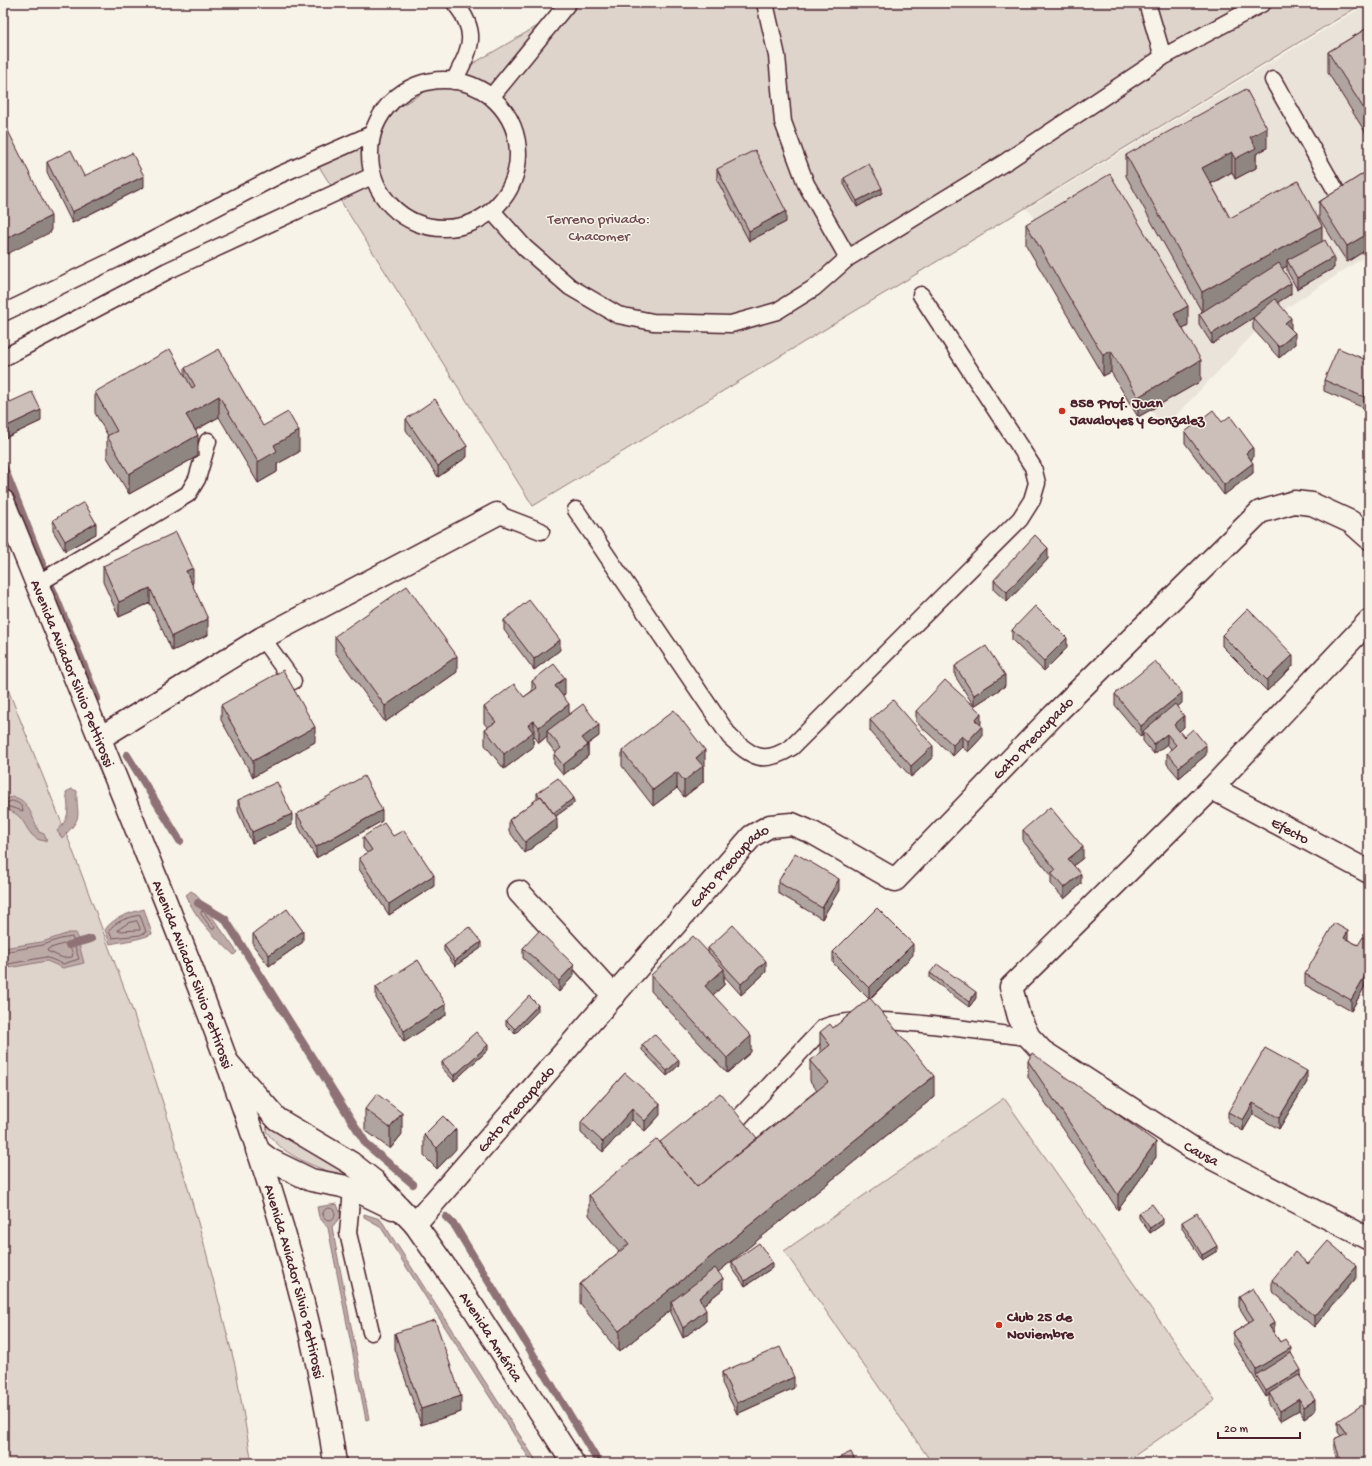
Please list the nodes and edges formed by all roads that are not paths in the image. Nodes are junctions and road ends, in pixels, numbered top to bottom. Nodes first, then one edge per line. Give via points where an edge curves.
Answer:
1 (455, 3) edge
2 (568, 3) edge
3 (765, 3) edge
4 (1147, 3) edge
5 (1263, 3) edge
6 (1163, 57) junction
7 (1273, 80) dead end
8 (454, 81) junction
9 (492, 96) junction
10 (372, 134) junction
11 (372, 176) junction
12 (1339, 196) edge
13 (492, 211) junction
14 (848, 258) junction
15 (921, 295) dead end
16 (3, 313) edge
17 (3, 358) edge
18 (208, 442) dead end
19 (3, 501) edge
20 (576, 510) dead end
21 (497, 514) joint
22 (541, 531) dead end
23 (1369, 538) edge
24 (37, 584) junction
25 (1369, 621) edge
26 (262, 638) junction
27 (293, 681) dead end
28 (100, 738) junction
29 (1212, 788) junction
30 (1369, 872) edge
31 (519, 892) dead end
32 (614, 996) junction
33 (1036, 1044) junction
34 (228, 1064) junction
35 (738, 1119) edge
36 (258, 1150) junction
37 (352, 1190) junction
38 (410, 1218) junction
39 (1369, 1239) edge
40 (371, 1332) dead end
41 (335, 1463) edge
42 (573, 1463) edge

1 - 8 lane via 465,15 471,34 469,50
2 - 9 lane
3 - 14 lane via 777,56 783,122 806,184
4 - 6 lane
5 - 6 lane
6 - 14 lane via 1007,161
7 - 12 lane
8 - 9 lane
8 - 10 lane via 433,81 412,87 395,98 380,114
9 - 13 lane via 506,114 515,133 518,154 512,185
10 - 11 lane via 369,155
10 - 16 lane via 279,175 116,259
11 - 13 lane via 381,195 395,211 412,222 433,228 454,228 474,222
11 - 17 lane via 167,271
13 - 14 lane via 525,248 570,287 618,315 653,322 731,324 777,311 814,288
15 - 20 lane via 1033,467 1037,483 1032,500 1020,519 792,746 778,756 760,757 748,753 730,737
18 - 24 lane via 197,479 188,494
19 - 24 street, Avenida Aviador Silvio Pettirossi
21 - 22 lane
21 - 26 street
23 - 32 street, Gato Preocupado via 1351,522 1312,504 1294,502 1260,512 1054,716 895,880 813,833 792,824 770,826 752,836
24 - 28 street, Avenida Aviador Silvio Pettirossi
25 - 29 street
26 - 27 lane
26 - 28 street
28 - 34 street, Avenida Aviador Silvio Pettirossi
29 - 30 street, Efecto
29 - 33 street via 1011,987 1019,1018
31 - 32 street
32 - 38 street, Gato Preocupado
33 - 35 lane via 878,1021 833,1023 823,1028
33 - 39 street, Causa via 1192,1148
34 - 36 street, Avenida Aviador Silvio Pettirossi
34 - 38 street, Avenida América via 277,1119 351,1163 374,1181
36 - 37 street via 270,1160 311,1180
36 - 41 street, Avenida Aviador Silvio Pettirossi via 280,1218 312,1342
37 - 38 street
37 - 40 lane via 348,1232
38 - 42 street, Avenida América via 473,1307

